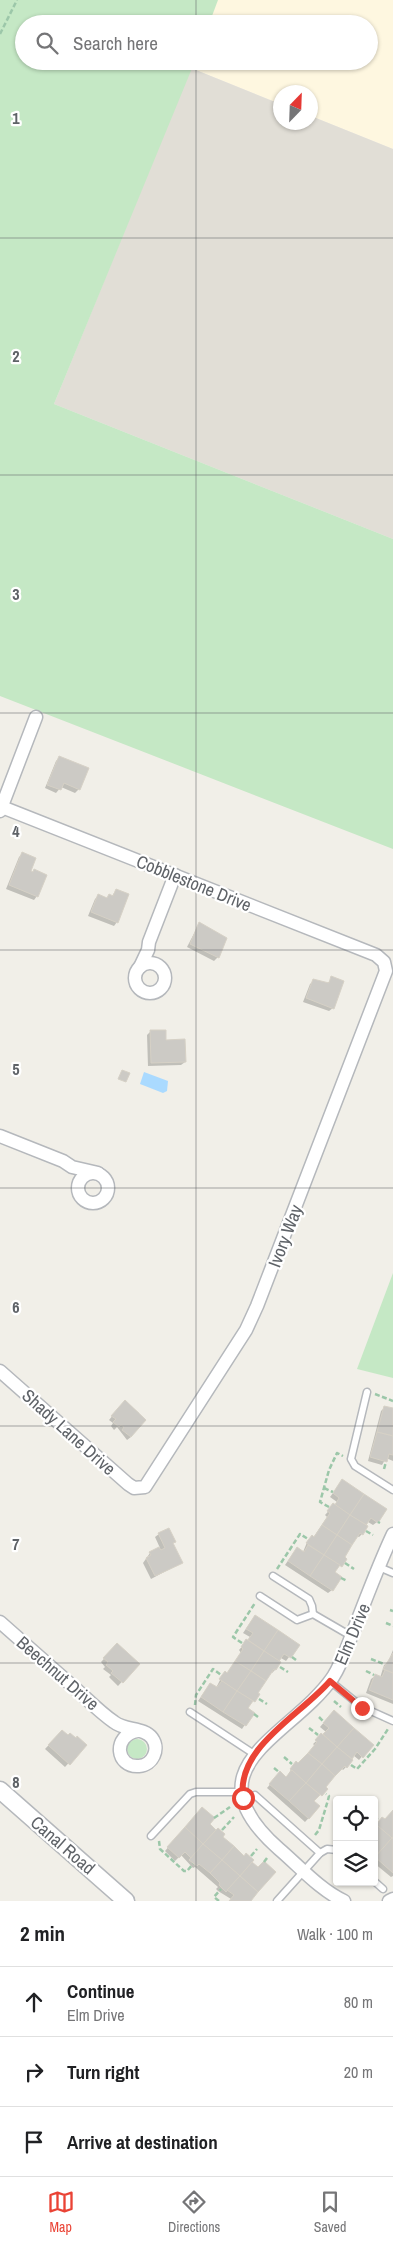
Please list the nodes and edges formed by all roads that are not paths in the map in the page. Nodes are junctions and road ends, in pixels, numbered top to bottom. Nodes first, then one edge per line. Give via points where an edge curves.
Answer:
1 (36, 718) dead end
2 (1, 809) edge
3 (175, 875) junction
4 (148, 950) junction
5 (384, 962) joint
6 (159, 965) junction
7 (140, 967) junction
8 (0, 1136) edge
9 (72, 1167) junction
10 (98, 1173) junction
11 (78, 1185) junction
12 (0, 1372) edge
13 (371, 1393) road end
14 (140, 1488) joint
15 (393, 1490) edge
16 (393, 1534) edge
17 (379, 1567) junction
18 (274, 1573) road end
19 (393, 1573) edge
20 (258, 1599) road end
21 (312, 1614) junction
22 (0, 1622) edge
23 (351, 1636) junction
24 (330, 1681) junction
25 (190, 1712) dead end
26 (392, 1723) edge
27 (115, 1724) junction
28 (137, 1731) junction
29 (120, 1746) junction
30 (254, 1754) junction
31 (0, 1790) edge
32 (242, 1792) junction
33 (255, 1795) dead end
34 (151, 1836) dead end
35 (333, 1850) edge
36 (320, 1853) junction
37 (304, 1871) junction
38 (378, 1884) edge
39 (382, 1888) dead end
40 (393, 1899) edge
41 (126, 1901) edge
42 (277, 1901) edge
43 (344, 1901) edge
44 (389, 1901) edge

1 - 2 street
2 - 3 street, Cobblestone Drive
3 - 4 street
3 - 5 street, Cobblestone Drive via 376,955
4 - 6 street
4 - 7 street
5 - 14 street, Ivory Way via 385,975 258,1306 150,1482
6 - 7 street via 149,963
6 - 7 street via 166,979 162,988 154,993 144,992 137,985 135,976
8 - 9 street
9 - 10 street
9 - 11 street
10 - 11 street via 83,1176
10 - 11 street via 108,1184 107,1194 101,1201 86,1201 80,1195
12 - 14 street, Shady Lane Drive via 128,1484
13 - 15 lane via 350,1460
16 - 17 street, Elm Drive
17 - 19 lane
17 - 23 street, Elm Drive
18 - 21 lane via 309,1599
20 - 21 lane via 298,1620
21 - 23 lane
22 - 27 street, Beechnut Drive
23 - 24 street, Elm Drive
24 - 26 lane via 362,1708
24 - 30 street, Elm Drive
25 - 30 lane
27 - 28 street, Beechnut Drive
27 - 29 street, Beechnut Drive
28 - 29 street via 126,1735
28 - 29 street, Beechnut Drive via 148,1734 155,1743 155,1755 148,1764 137,1767 126,1762
30 - 32 street, Elm Drive via 246,1771
31 - 41 street, Canal Road
32 - 34 lane via 190,1794
32 - 37 street via 245,1805 261,1832
33 - 36 lane
35 - 36 lane
36 - 37 lane
37 - 42 lane
37 - 43 street
38 - 39 lane
40 - 44 street

